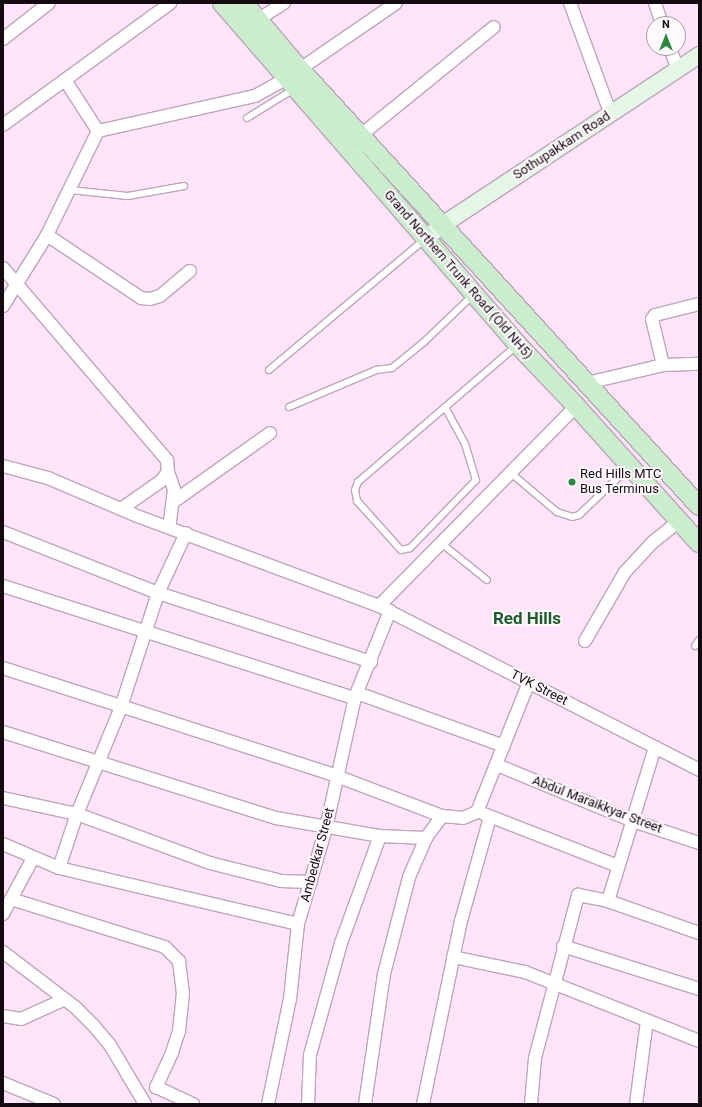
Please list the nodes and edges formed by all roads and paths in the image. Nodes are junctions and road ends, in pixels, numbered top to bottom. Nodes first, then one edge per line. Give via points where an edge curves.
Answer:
1 (49, 3) edge
2 (170, 3) edge
3 (222, 3) edge
4 (244, 3) edge
5 (284, 3) edge
6 (396, 3) edge
7 (570, 3) edge
8 (655, 3) edge
9 (659, 16) edge
10 (259, 19) junction
11 (494, 28) dead end
12 (3, 39) edge
13 (699, 55) edge
14 (673, 56) edge
15 (678, 70) junction
16 (294, 78) junction
17 (65, 80) junction
18 (611, 115) junction
19 (247, 118) dead end
20 (3, 125) edge
21 (98, 131) junction
22 (361, 135) junction
23 (184, 186) dead end
24 (70, 190) junction
25 (444, 224) junction
26 (47, 235) junction
27 (426, 238) junction
28 (3, 268) edge
29 (190, 271) dead end
30 (15, 284) junction
31 (475, 294) junction
32 (699, 304) edge
33 (3, 306) edge
34 (518, 345) junction
35 (699, 364) edge
36 (663, 365) junction
37 (269, 370) dead end
38 (587, 383) junction
39 (576, 406) junction
40 (289, 407) dead end
41 (445, 407) junction
42 (270, 433) dead end
43 (3, 466) edge
44 (629, 467) junction
45 (168, 472) junction
46 (512, 474) junction
47 (173, 502) junction
48 (699, 506) edge
49 (121, 510) junction
50 (679, 520) junction
51 (169, 527) junction
52 (3, 532) edge
53 (186, 533) junction
54 (442, 543) junction
55 (699, 543) edge
56 (487, 580) dead end
57 (3, 586) edge
58 (158, 593) junction
59 (384, 608) junction
60 (145, 633) junction
61 (699, 640) edge
62 (585, 641) dead end
63 (695, 646) dead end
64 (370, 662) junction
65 (3, 668) edge
66 (529, 682) junction
67 (356, 696) junction
68 (121, 707) junction
69 (3, 732) edge
70 (504, 746) junction
71 (655, 747) junction
72 (99, 762) junction
73 (496, 765) junction
74 (699, 770) edge
75 (337, 776) junction
76 (3, 798) edge
77 (477, 812) junction
78 (77, 814) junction
79 (442, 816) junction
80 (490, 817) junction
81 (633, 820) junction
82 (326, 828) junction
83 (380, 836) junction
84 (426, 838) junction
85 (699, 843) edge
86 (3, 844) edge
87 (33, 858) junction
88 (618, 866) junction
89 (59, 868) junction
90 (311, 882) junction
91 (11, 899) junction
92 (608, 901) junction
93 (3, 914) edge
94 (298, 924) junction
95 (699, 933) edge
96 (563, 946) junction
97 (3, 952) edge
98 (453, 957) junction
99 (553, 982) junction
100 (699, 989) edge
101 (65, 999) junction
102 (3, 1016) edge
103 (647, 1021) junction
104 (699, 1041) edge
105 (3, 1083) edge
106 (54, 1104) edge
107 (145, 1104) edge
108 (193, 1104) edge
109 (268, 1104) edge
110 (308, 1104) edge
111 (365, 1104) edge
112 (423, 1104) edge
113 (531, 1104) edge
114 (636, 1104) edge

1 - 12 street
2 - 17 street
3 - 16 main road, Grand Northern Trunk Road (Old NH5)
4 - 10 main road, Grand Northern Trunk Road (Old NH5)
5 - 10 street
6 - 16 street
7 - 18 street
8 - 9 street
10 - 16 main road, Grand Northern Trunk Road (Old NH5)
11 - 22 street
13 - 15 street, Sothupakkam Road
14 - 15 street
15 - 18 street, Sothupakkam Road
16 - 19 lane
16 - 21 street via 255,96
16 - 22 main road, Grand Northern Trunk Road (Old NH5)
16 - 27 main road, Grand Northern Trunk Road (Old NH5)
17 - 20 street
17 - 21 street
18 - 25 street, Sothupakkam Road
21 - 24 street
22 - 25 main road, Grand Northern Trunk Road (Old NH5)
23 - 24 lane via 128,196
24 - 26 street
25 - 27 street, Sothupakkam Road
25 - 38 main road, Grand Northern Trunk Road (Old NH5)
26 - 29 street via 141,298 150,300 160,296
26 - 30 street
27 - 31 main road, Grand Northern Trunk Road (Old NH5)
27 - 37 lane
28 - 30 street
30 - 33 street
30 - 45 street via 167,460
31 - 34 main road, Grand Northern Trunk Road (Old NH5)
31 - 40 lane via 392,368 376,370
32 - 36 street via 655,315 652,319
34 - 39 main road, Grand Northern Trunk Road (Old NH5)
34 - 41 lane
35 - 36 street
36 - 38 street
38 - 48 main road, Grand Northern Trunk Road (Old NH5)
39 - 44 main road, Grand Northern Trunk Road (Old NH5)
39 - 46 street
41 - 41 lane via 363,476 355,490 357,501 401,550 410,548 476,480 465,444
42 - 47 street
43 - 49 street, TVK Street via 48,478
44 - 46 lane via 579,515 572,517 557,512
44 - 50 main road, Grand Northern Trunk Road (Old NH5)
45 - 47 street via 174,489
45 - 49 street via 162,481
46 - 54 street
47 - 51 street
49 - 51 street, TVK Street
50 - 55 main road, Grand Northern Trunk Road (Old NH5)
50 - 62 street via 653,542 625,572
51 - 53 street, TVK Street
52 - 58 street
53 - 58 street
53 - 59 street, TVK Street
54 - 56 lane
54 - 59 street
57 - 60 street
58 - 60 street
58 - 64 street
59 - 64 street, Ambedkar Street
59 - 66 street, TVK Street
60 - 67 street
60 - 68 street
61 - 63 lane
64 - 67 street, Ambedkar Street
65 - 68 street
66 - 70 street
66 - 71 street, TVK Street
67 - 70 street
67 - 75 street, Ambedkar Street
68 - 72 street
68 - 75 street
69 - 72 street
70 - 73 street
71 - 74 street, TVK Street
71 - 81 street
72 - 78 street
72 - 82 street via 276,818
73 - 77 street
73 - 81 street, Abdul Maraikkyar Street
75 - 79 street
75 - 82 street, Ambedkar Street
76 - 78 street
77 - 79 street via 463,818
77 - 80 street
78 - 89 street
78 - 90 street via 210,863 281,881
79 - 84 street
80 - 88 street
80 - 98 street
81 - 85 street, Abdul Maraikkyar Street
81 - 88 street
82 - 83 street
82 - 90 street, Ambedkar Street
83 - 84 street
83 - 110 street via 342,944 310,1055
84 - 111 street via 409,877 384,974
86 - 87 street
87 - 89 street
87 - 91 street
88 - 92 street
89 - 94 street
90 - 94 street, Ambedkar Street
91 - 93 street
91 - 108 street via 165,947 179,961 183,993 179,1030 172,1054 156,1087
92 - 95 street
92 - 96 street via 578,895
94 - 109 street, Ambedkar Street via 288,1010
96 - 99 street
96 - 100 street
97 - 101 street
98 - 99 street via 525,972
98 - 112 street
99 - 103 street
99 - 113 street via 535,1058
101 - 102 street via 21,1020
101 - 107 street via 110,1045
103 - 104 street
103 - 114 street
105 - 106 street

